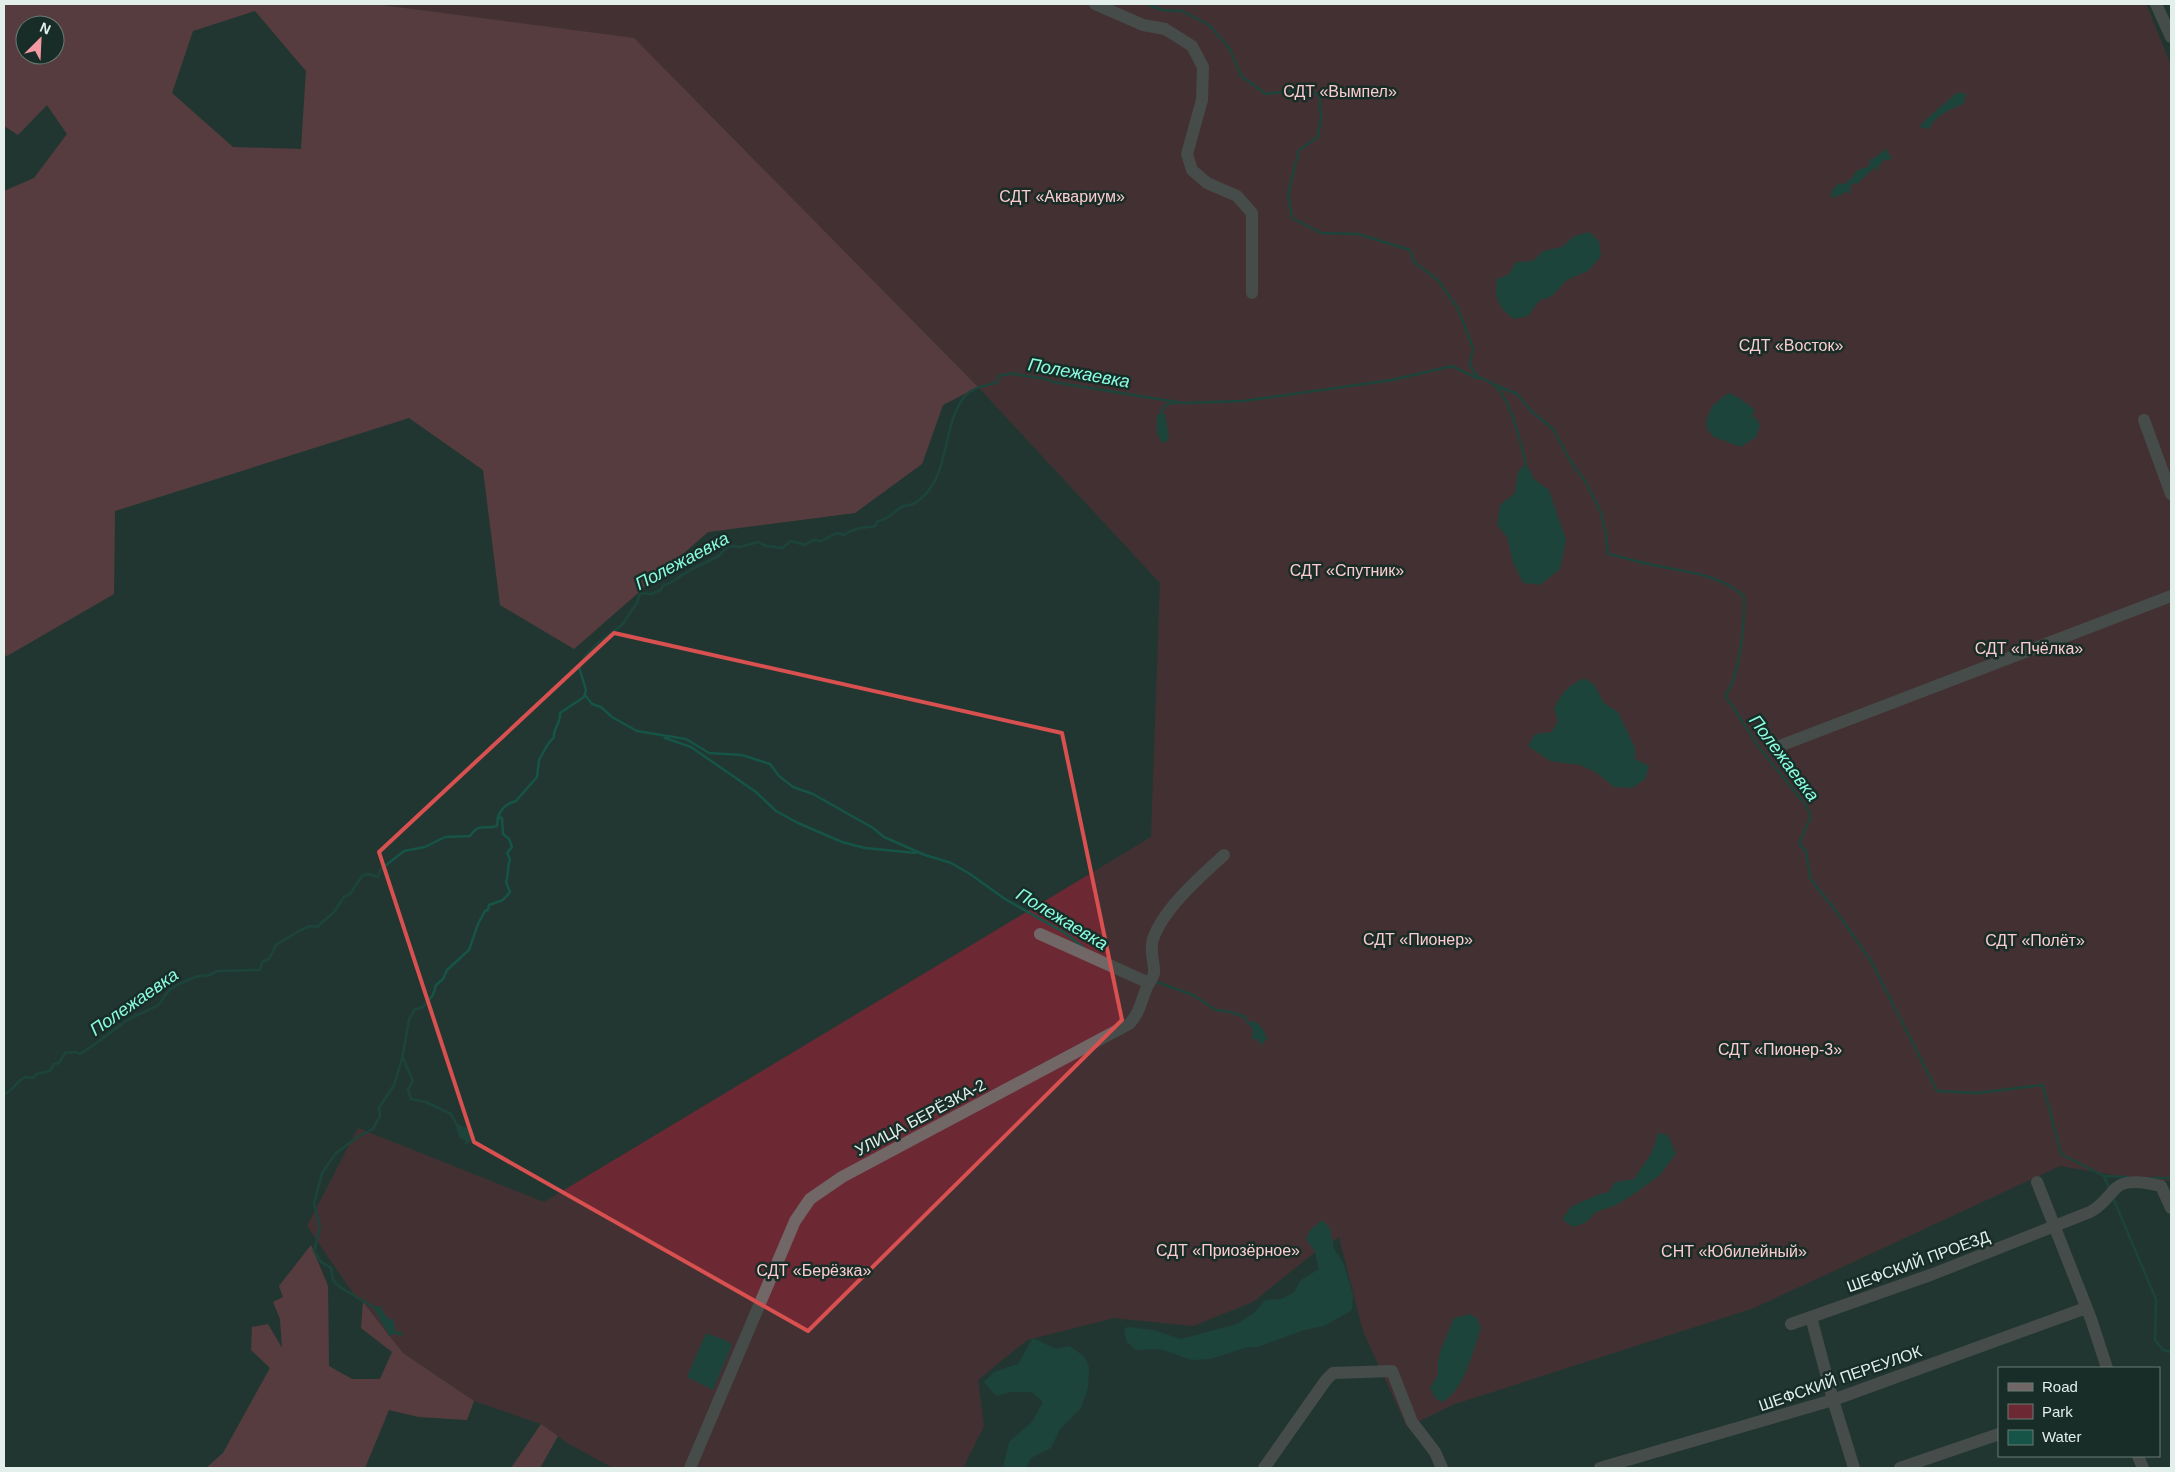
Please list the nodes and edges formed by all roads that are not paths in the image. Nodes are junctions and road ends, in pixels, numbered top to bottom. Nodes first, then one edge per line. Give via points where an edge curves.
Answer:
1 (1095, 4) edge
2 (2156, 4) edge
3 (2171, 37) edge
4 (1252, 293) dead end
5 (2144, 420) dead end
6 (2171, 494) edge
7 (2171, 596) edge
8 (1777, 747) dead end
9 (1224, 855) dead end
10 (1040, 934) dead end
11 (1149, 983) junction
12 (2037, 1182) dead end
13 (2166, 1186) edge
14 (2171, 1208) edge
15 (2055, 1227) junction
16 (2086, 1308) junction
17 (1811, 1317) junction
18 (1791, 1324) dead end
19 (2106, 1367) edge
20 (1833, 1400) junction
21 (1998, 1434) edge
22 (690, 1468) edge
23 (1264, 1468) edge
24 (1442, 1468) edge
25 (1600, 1468) edge
26 (1854, 1468) edge
27 (1900, 1468) edge

1 - 4 street via 1143,25 1164,29 1192,46 1203,67 1202,100 1187,154 1192,170 1207,183 1237,196 1252,213
2 - 3 street
5 - 6 street
7 - 8 street
9 - 11 street, УЛИЦА БЕРЁЗКА-2 via 1192,884 1168,913 1153,939 1151,959 1154,974
10 - 11 street
11 - 22 street, УЛИЦА БЕРЁЗКА-2 via 1138,1013 1123,1029 842,1177 810,1199 795,1221
12 - 15 street
13 - 14 street
13 - 15 street, ШЕФСКИЙ ПРОЕЗД via 2123,1183 2100,1207
15 - 16 street
15 - 17 street, ШЕФСКИЙ ПРОЕЗД
16 - 19 street
16 - 20 street, ШЕФСКИЙ ПЕРЕУЛОК
17 - 18 street, ШЕФСКИЙ ПРОЕЗД
17 - 20 street
20 - 25 street, ШЕФСКИЙ ПЕРЕУЛОК
20 - 26 street
21 - 27 street
23 - 24 street via 1333,1374 1392,1371 1412,1422 1435,1452

